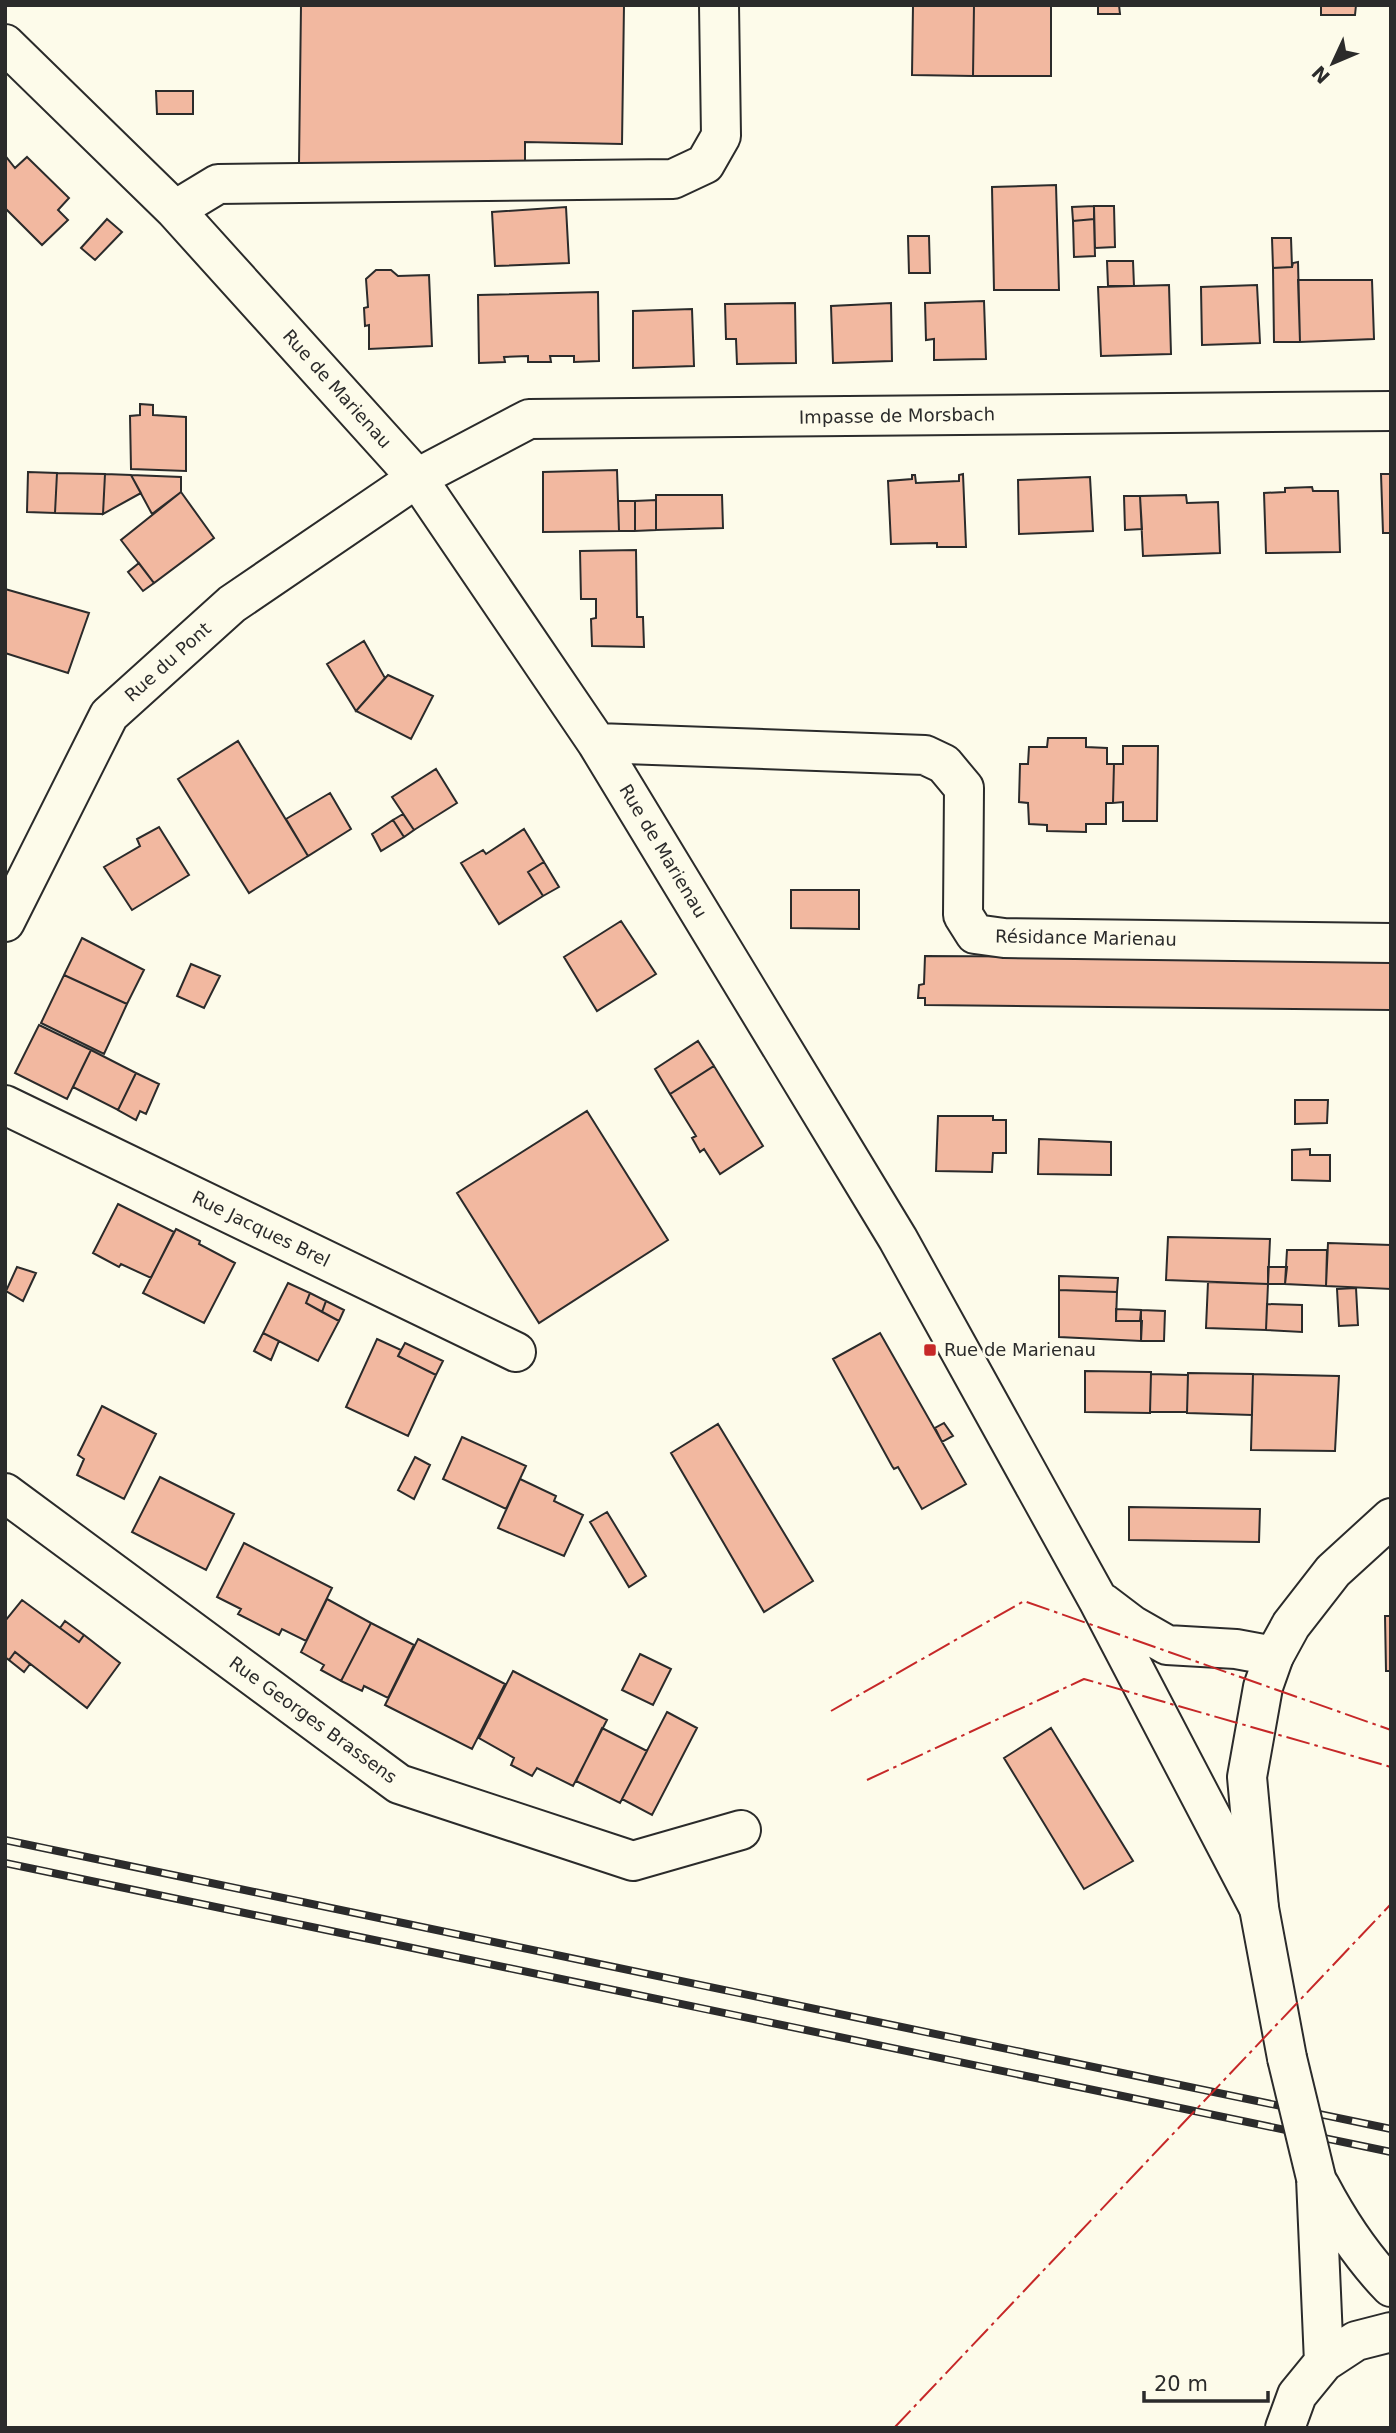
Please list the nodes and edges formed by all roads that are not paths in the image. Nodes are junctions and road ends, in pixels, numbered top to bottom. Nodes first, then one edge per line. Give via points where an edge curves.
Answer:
1 (719, 5) edge
2 (5, 44) edge
3 (176, 210) junction
4 (1391, 411) edge
5 (417, 478) junction
6 (597, 743) junction
7 (5, 922) edge
8 (1391, 943) edge
9 (5, 1105) edge
10 (516, 1352) dead end
11 (5, 1493) edge
12 (1391, 1518) edge
13 (1098, 1600) junction
14 (1274, 1656) junction
15 (741, 1830) dead end
16 (1259, 1908) junction
17 (1316, 2178) junction
18 (1391, 2287) edge
19 (1391, 2332) edge
20 (1324, 2362) junction
21 (1285, 2428) edge

1 - 3 street via 721,136 705,164 673,179 218,184
2 - 3 street, Rue de Marienau
3 - 5 street, Rue de Marienau
4 - 5 street, Impasse de Morsbach via 529,419
5 - 6 street, Rue de Marienau
5 - 7 street, Rue du Pont via 232,604 109,715
6 - 8 street, Résidance Marienau via 925,755 944,764 964,788 963,915 975,934
6 - 13 street, Rue de Marienau via 898,1239
9 - 10 street, Rue Jacques Brel
11 - 15 street, Rue Georges Brassens via 399,1784 633,1861
12 - 14 street via 1333,1571 1291,1625
13 - 14 street via 1167,1644
13 - 16 street, Rue de Marienau
14 - 16 street via 1262,1687 1247,1777
16 - 17 street, bridge via 1287,2058
17 - 18 street via 1366,2262
17 - 20 street
19 - 20 street via 1356,2341
20 - 21 street via 1297,2395

